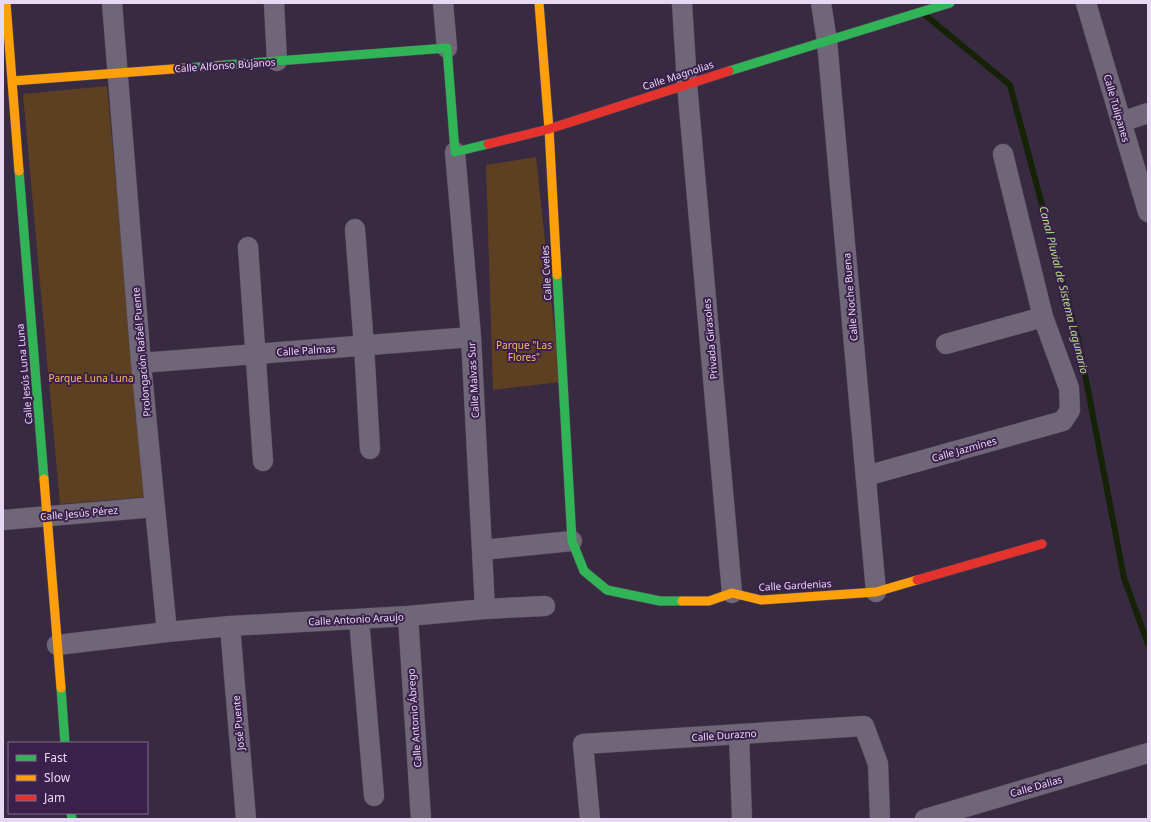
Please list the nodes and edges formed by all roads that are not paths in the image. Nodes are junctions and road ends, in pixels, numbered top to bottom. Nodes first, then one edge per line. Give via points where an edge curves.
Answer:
1 (6, 3) edge
2 (112, 3) edge
3 (274, 3) edge
4 (443, 3) edge
5 (540, 3) edge
6 (682, 3) edge
7 (821, 3) edge
8 (950, 3) edge
9 (1086, 3) edge
10 (827, 41) junction
11 (447, 48) junction
12 (277, 61) junction
13 (118, 72) junction
14 (8, 81) edge
15 (687, 84) junction
16 (1148, 114) edge
17 (1121, 122) junction
18 (549, 129) junction
19 (455, 152) junction
20 (1003, 154) dead end
21 (1148, 212) edge
22 (354, 229) dead end
23 (248, 248) dead end
24 (1043, 316) junction
25 (471, 337) junction
26 (946, 344) dead end
27 (364, 346) junction
28 (255, 354) junction
29 (142, 363) junction
30 (370, 449) dead end
31 (263, 461) dead end
32 (866, 476) junction
33 (155, 507) junction
34 (47, 516) junction
35 (3, 520) edge
36 (572, 541) junction
37 (1042, 544) dead end
38 (482, 550) junction
39 (876, 592) junction
40 (732, 594) junction
41 (545, 606) dead end
42 (485, 609) junction
43 (408, 616) junction
44 (359, 619) junction
45 (230, 626) junction
46 (167, 632) junction
47 (57, 645) junction
48 (739, 734) junction
49 (65, 742) edge
50 (1148, 753) edge
51 (374, 796) dead end
52 (246, 819) edge
53 (421, 819) edge
54 (590, 819) edge
55 (742, 819) edge
56 (880, 819) edge
57 (925, 819) edge

1 - 14 street, Calle Jesús Luna Luna
2 - 13 street, Prolongación Rafaél Puente
3 - 12 street
4 - 11 street
5 - 18 street, Calle Cveles
6 - 15 street, Privada Girasoles
7 - 10 street, Calle Noche Buena
8 - 10 street, Calle Magnolias
9 - 17 street, Calle Tulipanes
10 - 15 street, Calle Magnolias
10 - 32 street, Calle Noche Buena
11 - 12 street, Calle Alfonso Bújanos
11 - 19 street
12 - 13 street, Calle Alfonso Bújanos
13 - 14 street, Calle Alfonso Bújanos
13 - 29 street, Prolongación Rafaél Puente
14 - 34 street, Calle Jesús Luna Luna
15 - 18 street, Calle Magnolias
15 - 40 street, Privada Girasoles
16 - 17 street
17 - 21 street, Calle Tulipanes
18 - 19 street, Calle Magnolias
18 - 36 street, Calle Cveles
19 - 25 street, Calle Malvas Sur
20 - 24 street
22 - 27 street
23 - 28 street
24 - 26 street
24 - 32 street, Calle Jazmines via 1069,388 1070,410 1062,421
25 - 27 street, Calle Palmas
25 - 38 street, Calle Malvas Sur
27 - 28 street, Calle Palmas
27 - 30 street
28 - 29 street, Calle Palmas
28 - 31 street
29 - 33 street, Prolongación Rafaél Puente
32 - 39 street, Calle Noche Buena
33 - 34 street, Calle Jesús Pérez
33 - 46 street, Prolongación Rafaél Puente
34 - 35 street, Calle Jesús Pérez
34 - 47 street, Calle Jesús Luna Luna
36 - 38 street
36 - 40 street, Calle Gardenias via 584,571 607,590 660,601 709,601
37 - 39 street, Calle Gardenias
38 - 42 street, Calle Malvas Sur
39 - 40 street, Calle Gardenias via 761,600
41 - 42 street, Calle Antonio Araujo
42 - 43 street, Calle Antonio Araujo
43 - 44 street, Calle Antonio Araujo
43 - 53 street, Calle Antonio Ábrego
44 - 45 street, Calle Antonio Araujo
44 - 51 street
45 - 46 street, Calle Antonio Araujo
45 - 52 street, José Puente
46 - 47 street, Calle Antonio Araujo
47 - 49 street, Calle Jesús Luna Luna
48 - 54 street, Calle Durazno via 583,744
48 - 55 street
48 - 56 street, Calle Durazno via 864,726 878,764
50 - 57 street, Calle Dalias

